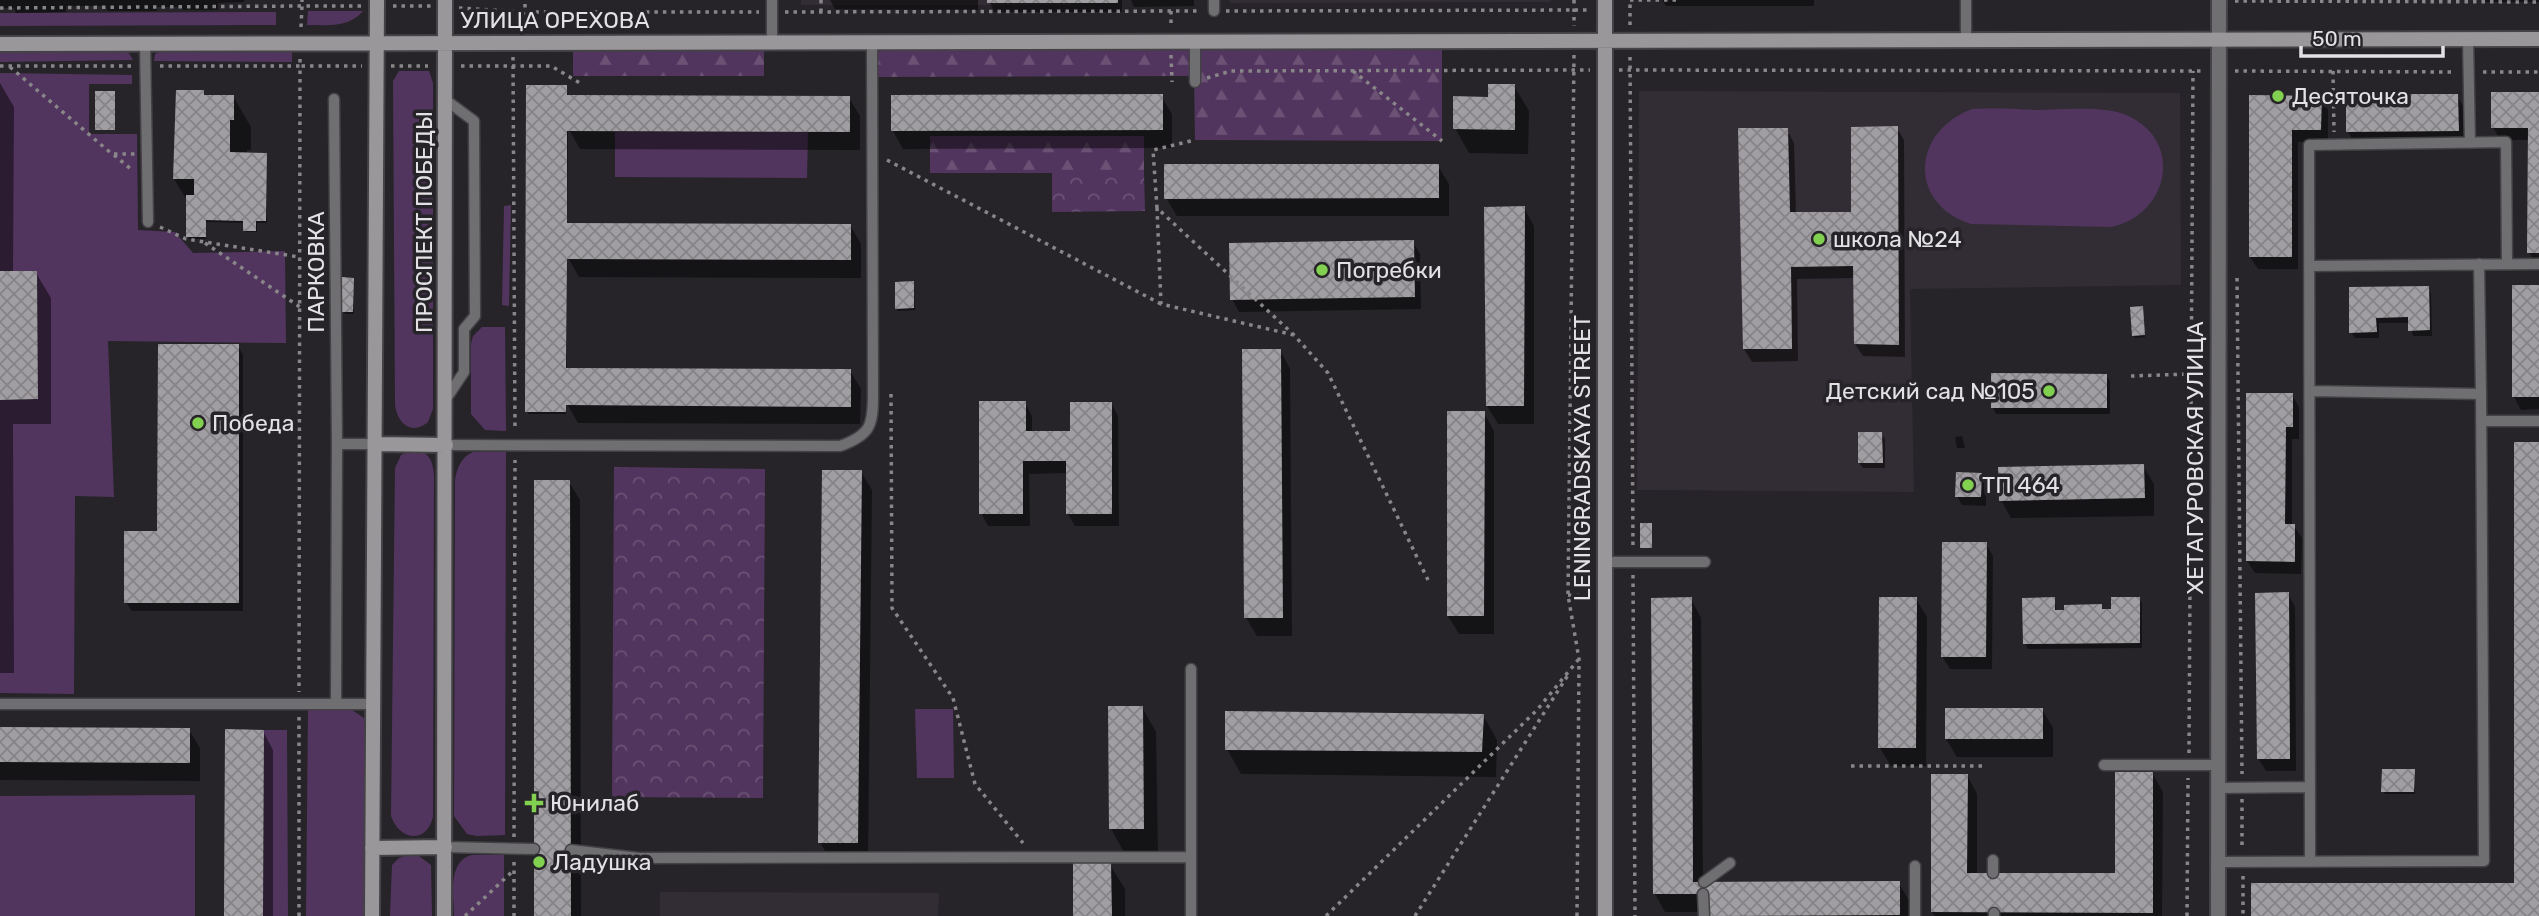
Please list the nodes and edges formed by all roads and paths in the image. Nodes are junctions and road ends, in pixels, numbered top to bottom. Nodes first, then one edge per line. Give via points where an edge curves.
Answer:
1 (302, 0) edge
2 (377, 0) edge
3 (445, 0) edge
4 (525, 0) edge
5 (772, 0) edge
6 (821, 0) edge
7 (1630, 0) edge
8 (1677, 0) edge
9 (1966, 0) edge
10 (2218, 0) edge
11 (2241, 2) dead end
12 (2539, 2) edge
13 (1214, 5) edge
14 (1605, 5) edge
15 (0, 8) edge
16 (772, 12) junction
17 (821, 12) junction
18 (2218, 39) junction
19 (2468, 39) junction
20 (2539, 39) edge
21 (1966, 40) junction
22 (1195, 41) junction
23 (1605, 41) junction
24 (1630, 41) junction
25 (772, 42) junction
26 (872, 42) junction
27 (145, 43) junction
28 (377, 43) junction
29 (446, 43) junction
30 (0, 44) edge
31 (0, 66) edge
32 (9, 66) junction
33 (146, 66) junction
34 (513, 66) dead end
35 (1573, 69) junction
36 (1605, 70) junction
37 (1630, 70) junction
38 (1352, 71) junction
39 (2193, 71) junction
40 (2218, 71) junction
41 (2333, 71) junction
42 (2469, 72) junction
43 (2539, 72) edge
44 (1195, 82) joint
45 (334, 99) dead end
46 (447, 100) junction
47 (1195, 140) dead end
48 (1442, 141) dead end
49 (2470, 143) junction
50 (2334, 144) junction
51 (148, 153) junction
52 (872, 153) junction
53 (112, 154) junction
54 (148, 183) junction
55 (1157, 208) junction
56 (148, 222) joint
57 (204, 242) junction
58 (300, 257) junction
59 (2479, 264) junction
60 (2507, 264) junction
61 (2539, 264) edge
62 (2309, 266) junction
63 (2237, 274) dead end
64 (1161, 304) junction
65 (300, 307) junction
66 (1294, 335) junction
67 (2191, 374) junction
68 (2131, 376) dead end
69 (2310, 391) junction
70 (891, 394) dead end
71 (2481, 394) junction
72 (446, 399) junction
73 (2481, 421) junction
74 (2539, 421) edge
75 (337, 444) junction
76 (375, 444) junction
77 (446, 445) junction
78 (515, 445) junction
79 (1604, 562) junction
80 (1633, 562) junction
81 (1705, 562) dead end
82 (1428, 580) dead end
83 (1569, 595) junction
84 (1591, 596) dead end
85 (1621, 596) dead end
86 (1633, 596) junction
87 (1579, 659) junction
88 (1191, 669) dead end
89 (0, 704) edge
90 (299, 704) junction
91 (336, 704) junction
92 (373, 704) junction
93 (2104, 765) dead end
94 (2189, 765) junction
95 (2218, 765) junction
96 (1851, 766) dead end
97 (1983, 766) dead end
98 (2218, 788) junction
99 (2242, 788) junction
100 (2310, 788) junction
101 (445, 847) junction
102 (372, 848) junction
103 (514, 849) junction
104 (534, 849) dead end
105 (571, 850) dead end
106 (1191, 857) junction
107 (1036, 858) junction
108 (1993, 860) dead end
109 (2218, 862) junction
110 (2242, 862) junction
111 (2310, 862) junction
112 (1730, 863) dead end
113 (1915, 866) dead end
114 (514, 870) junction
115 (1993, 873) dead end
116 (1704, 882) dead end
117 (1703, 894) dead end
118 (299, 916) edge
119 (372, 916) edge
120 (444, 916) edge
121 (465, 916) edge
122 (514, 916) edge
123 (1191, 916) edge
124 (1326, 916) edge
125 (1415, 916) edge
126 (1577, 916) edge
127 (1605, 916) edge
128 (1635, 916) edge
129 (1704, 916) edge
130 (1915, 916) edge
131 (2187, 916) edge
132 (2218, 916) edge
133 (2243, 916) edge

1 - 15 path via 302,6
2 - 28 main road, ПРОСПЕКТ ПОБЕДЫ
3 - 29 main road, ПРОСПЕКТ ПОБЕДЫ
4 - 16 path via 525,12
5 - 16 lane
6 - 17 path
7 - 8 path
7 - 24 path
9 - 21 lane
10 - 18 street, ХЕТАГУРОВСКАЯ УЛИЦА
11 - 12 path
13 - 14 path
13 - 17 path
14 - 23 main road, LENINGRADSKAYA STREET
16 - 17 path
16 - 25 lane
18 - 19 main road, УЛИЦА ОРЕХОВА
18 - 21 main road, УЛИЦА ОРЕХОВА
18 - 40 street, ХЕТАГУРОВСКАЯ УЛИЦА
19 - 20 main road, УЛИЦА ОРЕХОВА
19 - 42 lane
21 - 24 main road, УЛИЦА ОРЕХОВА
22 - 23 main road, УЛИЦА ОРЕХОВА
22 - 26 main road, УЛИЦА ОРЕХОВА
22 - 44 lane
23 - 24 main road, УЛИЦА ОРЕХОВА
23 - 36 main road, LENINGRADSKAYA STREET
24 - 37 path
25 - 26 main road, УЛИЦА ОРЕХОВА
25 - 29 main road, УЛИЦА ОРЕХОВА
26 - 52 lane
27 - 28 main road, УЛИЦА ОРЕХОВА
27 - 30 main road, УЛИЦА ОРЕХОВА
27 - 33 lane
28 - 29 main road, УЛИЦА ОРЕХОВА
28 - 76 main road, ПРОСПЕКТ ПОБЕДЫ
29 - 46 main road, ПРОСПЕКТ ПОБЕДЫ
31 - 32 path
32 - 33 path
32 - 53 path
33 - 51 lane
33 - 58 path via 300,66
34 - 78 path
35 - 36 path
35 - 38 path
35 - 83 path
36 - 37 path
36 - 79 main road, LENINGRADSKAYA STREET
37 - 39 path
37 - 80 path
38 - 44 path via 1231,71
38 - 48 path
39 - 40 path
39 - 67 path
40 - 41 path
40 - 95 street, ХЕТАГУРОВСКАЯ УЛИЦА
41 - 42 path
41 - 50 path
42 - 43 path
42 - 49 lane
45 - 75 lane, ПАРКОВКА
46 - 72 main road, ПРОСПЕКТ ПОБЕДЫ
46 - 72 lane via 474,121 475,316 464,329 464,372
47 - 55 path via 1153,150
49 - 50 lane
49 - 60 lane via 2506,142
50 - 62 lane via 2309,145
51 - 53 path
51 - 54 lane
52 - 64 path
52 - 78 lane via 873,414 869,430 857,440 840,446
53 - 54 path
54 - 56 lane
55 - 64 path
55 - 66 path
56 - 57 path
57 - 58 path
57 - 65 path
58 - 65 path
59 - 60 lane
59 - 62 lane
59 - 71 lane
60 - 61 lane
62 - 69 lane
63 - 99 path
64 - 66 path
65 - 90 path
66 - 82 path via 1328,373
67 - 68 path
67 - 94 path
69 - 71 lane
69 - 100 lane
70 - 107 path via 891,608 953,698 975,784
71 - 73 lane
72 - 77 main road, ПРОСПЕКТ ПОБЕДЫ
73 - 74 lane
73 - 111 lane via 2484,861
75 - 76 lane
75 - 91 lane, ПАРКОВКА
76 - 77 main road
76 - 92 main road, ПРОСПЕКТ ПОБЕДЫ
77 - 78 lane
77 - 101 main road, ПРОСПЕКТ ПОБЕДЫ
78 - 103 path
79 - 80 lane
79 - 127 main road, LENINGRADSKAYA STREET
80 - 81 lane
80 - 86 path
83 - 84 path
83 - 87 path
85 - 86 path
86 - 128 path
87 - 124 path via 1537,710
87 - 125 path
87 - 126 path
88 - 106 lane
89 - 90 lane
90 - 91 lane
90 - 118 path
91 - 92 lane
92 - 102 main road, ПРОСПЕКТ ПОБЕДЫ
93 - 94 lane
94 - 95 lane
94 - 131 path
95 - 98 street, ХЕТАГУРОВСКАЯ УЛИЦА
96 - 97 path
98 - 99 lane
98 - 109 street, ХЕТАГУРОВСКАЯ УЛИЦА
99 - 100 lane
99 - 110 path
100 - 111 lane
101 - 102 main road
101 - 103 lane
101 - 120 main road, ПРОСПЕКТ ПОБЕДЫ
102 - 119 main road, ПРОСПЕКТ ПОБЕДЫ
103 - 104 lane
103 - 114 path
105 - 107 lane via 639,858
106 - 107 lane
106 - 123 lane
108 - 115 lane
109 - 110 lane
109 - 132 street, ХЕТАГУРОВСКАЯ УЛИЦА
110 - 111 lane
110 - 133 path
112 - 116 lane
113 - 130 lane
114 - 121 path
114 - 122 path
117 - 129 lane

